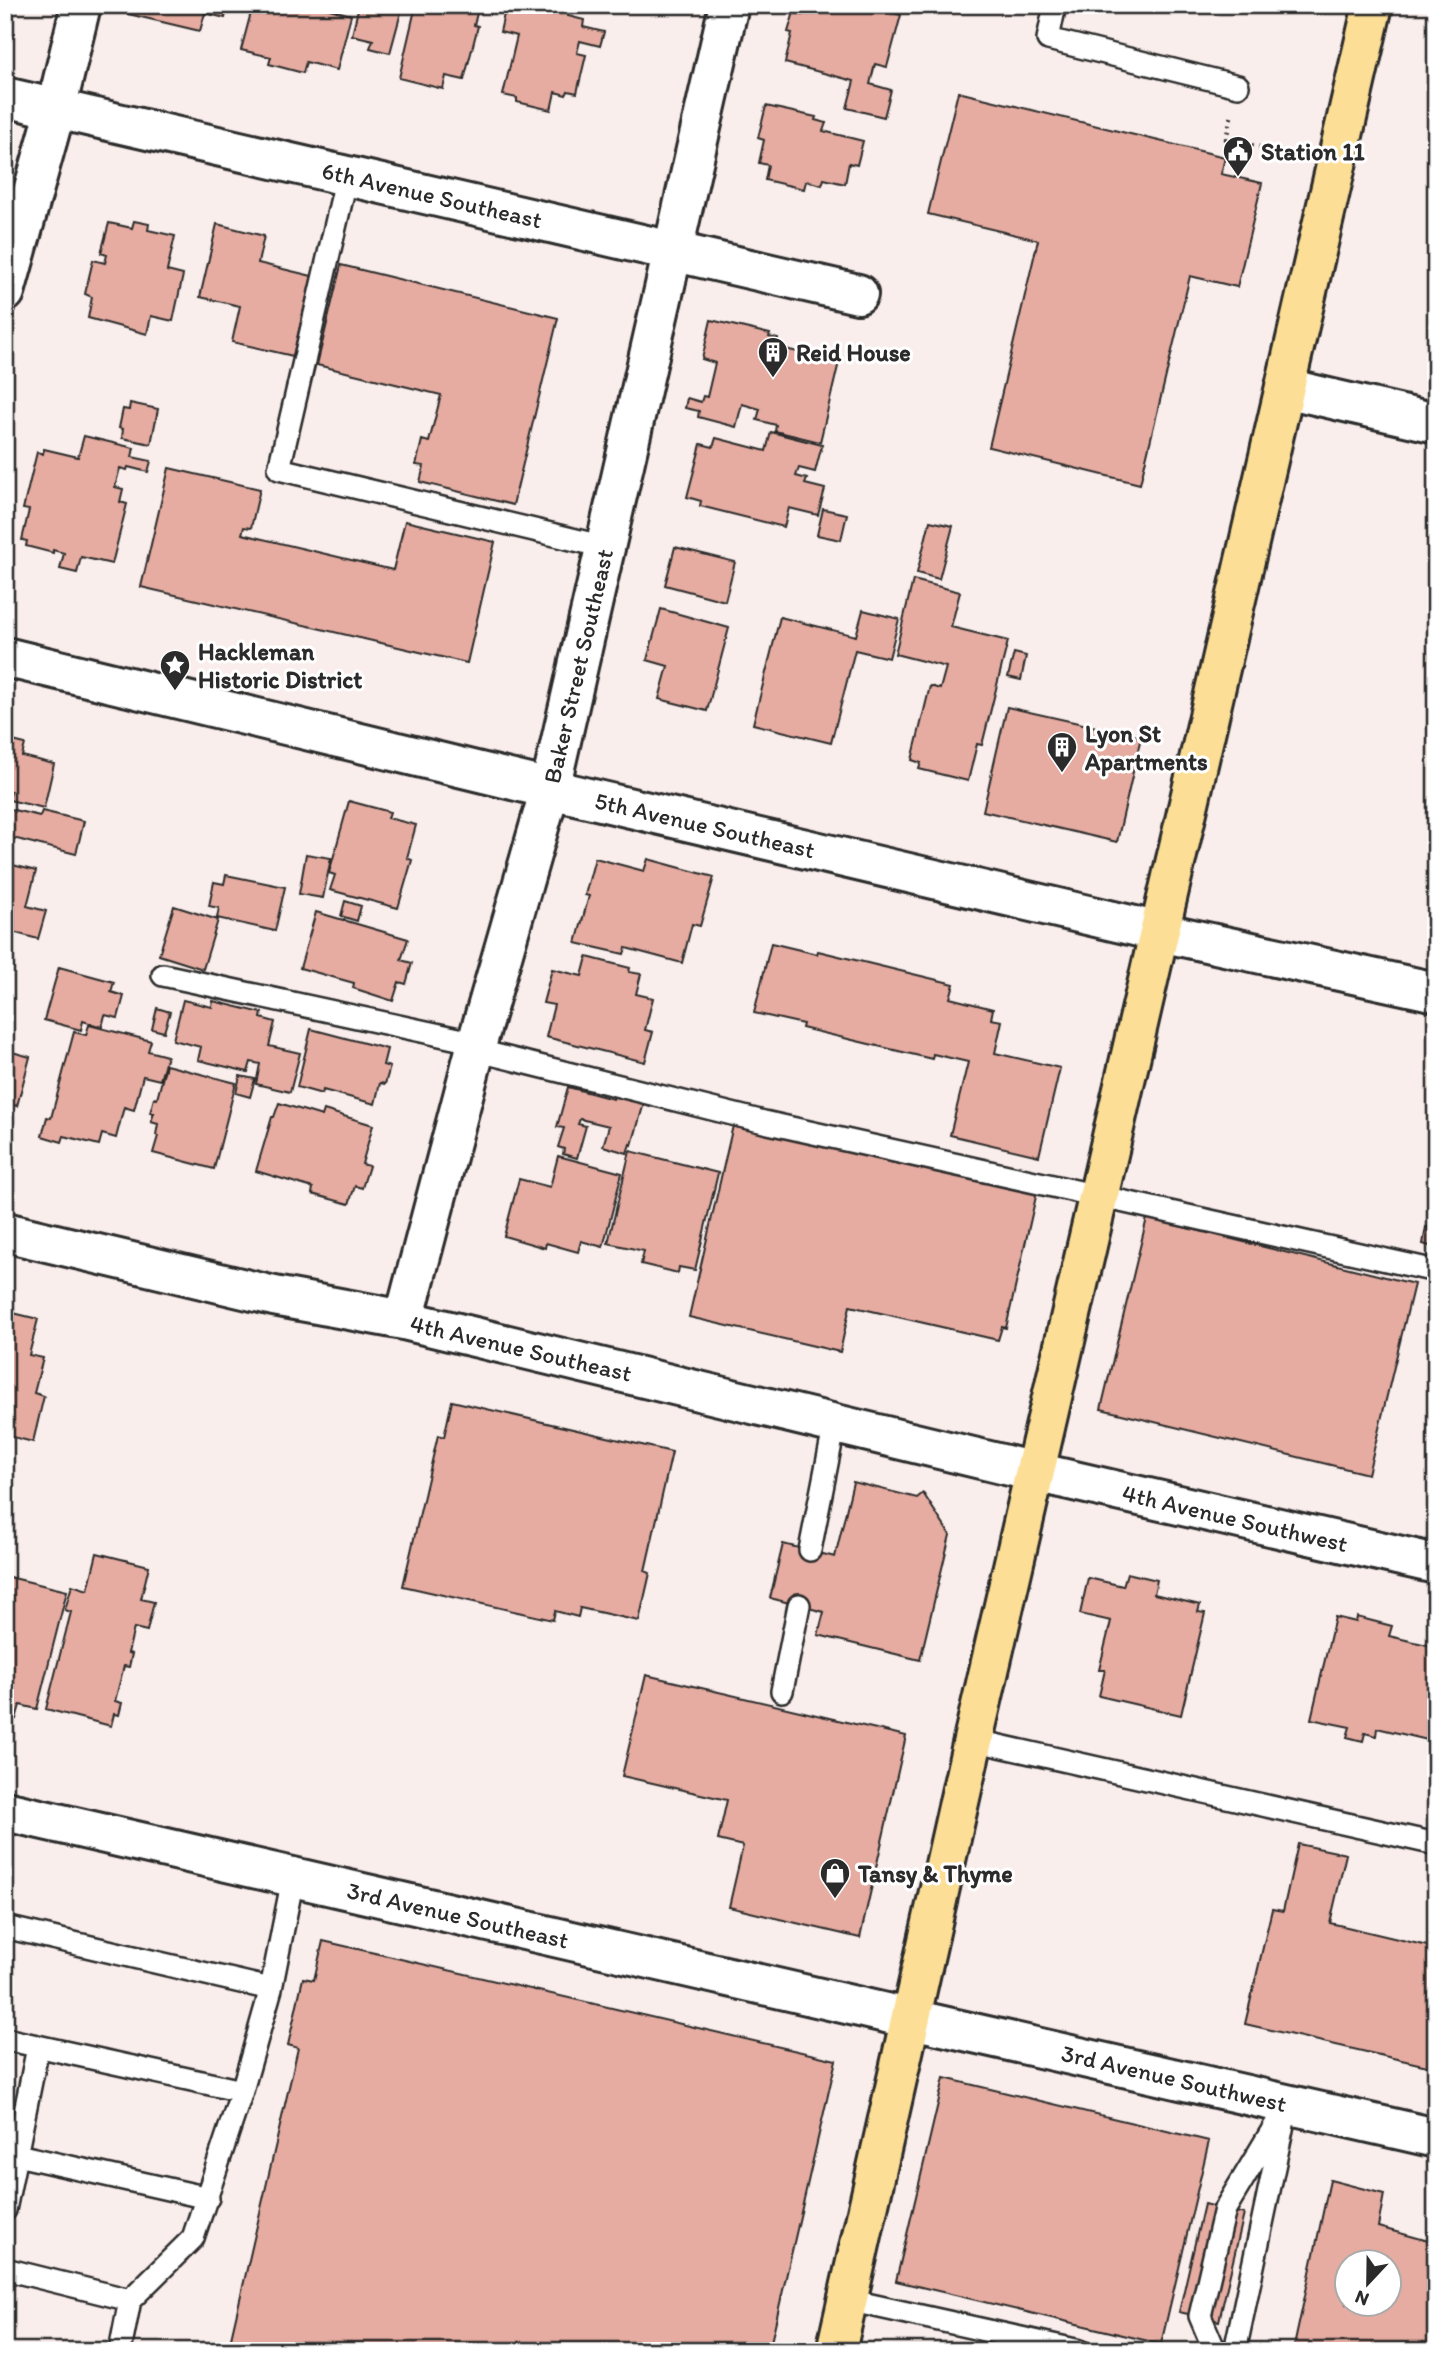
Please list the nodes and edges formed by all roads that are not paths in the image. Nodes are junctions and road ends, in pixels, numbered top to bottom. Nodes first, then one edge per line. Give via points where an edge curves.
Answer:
1 (81, 5) edge
2 (729, 5) edge
3 (1055, 5) edge
4 (1368, 6) edge
5 (1238, 86) road end
6 (5, 97) edge
7 (56, 108) junction
8 (348, 176) junction
9 (673, 250) junction
10 (5, 292) edge
11 (858, 294) dead end
12 (1285, 388) junction
13 (1436, 423) edge
14 (605, 547) junction
15 (5, 657) edge
16 (550, 789) junction
17 (1160, 932) junction
18 (163, 975) dead end
19 (1436, 992) edge
20 (476, 1046) junction
21 (1099, 1196) junction
22 (5, 1232) edge
23 (1436, 1271) edge
24 (404, 1320) junction
25 (835, 1423) junction
26 (1035, 1472) junction
27 (810, 1550) dead end
28 (1436, 1564) edge
29 (799, 1605) dead end
30 (782, 1691) dead end
31 (974, 1740) junction
32 (5, 1811) edge
33 (1436, 1844) edge
34 (293, 1878) junction
35 (5, 1927) edge
36 (271, 1989) junction
37 (912, 2019) junction
38 (5, 2039) edge
39 (38, 2047) junction
40 (242, 2091) junction
41 (1288, 2104) junction
42 (1436, 2138) edge
43 (16, 2155) junction
44 (208, 2198) junction
45 (5, 2210) edge
46 (5, 2269) edge
47 (130, 2300) junction
48 (848, 2300) junction
49 (120, 2351) edge
50 (836, 2351) edge
51 (1080, 2351) edge
52 (1215, 2351) edge
53 (1235, 2351) edge

1 - 7 street
2 - 9 street, Baker Street Southeast
3 - 5 lane via 1048,39
4 - 12 highway
6 - 7 street, 6th Avenue Southeast
7 - 8 street, 6th Avenue Southeast
7 - 10 street
8 - 9 street, 6th Avenue Southeast
8 - 14 lane via 279,470
9 - 11 street, 6th Avenue Southeast
9 - 14 street, Baker Street Southeast
12 - 13 street
12 - 17 highway
14 - 16 street, Baker Street Southeast
15 - 16 street, 5th Avenue Southeast
16 - 17 street, 5th Avenue Southeast
16 - 20 street, Baker Street Southeast
17 - 19 street, 5th Avenue Southeast
17 - 21 highway
18 - 20 lane
20 - 21 lane via 764,1122
20 - 24 street, Baker Street Southeast
21 - 23 lane
21 - 26 highway
22 - 24 street, 4th Avenue Southeast via 236,1287
24 - 25 street, 4th Avenue Southeast
25 - 26 street, 4th Avenue Southeast
25 - 27 lane
26 - 28 street, 4th Avenue Southwest
26 - 31 highway
29 - 30 lane
31 - 33 lane
31 - 37 highway
32 - 34 street, 3rd Avenue Southeast
34 - 36 lane
34 - 37 street, 3rd Avenue Southeast
35 - 36 lane
36 - 40 lane
37 - 41 street, 3rd Avenue Southwest
37 - 48 highway
38 - 39 lane
39 - 40 lane
39 - 43 lane
40 - 44 lane
41 - 42 street, 3rd Avenue Southwest
41 - 52 lane via 1225,2209 1200,2316
41 - 53 lane
43 - 44 lane
43 - 45 lane
44 - 47 lane via 193,2238
46 - 47 lane
47 - 49 lane
48 - 50 highway
48 - 51 lane

